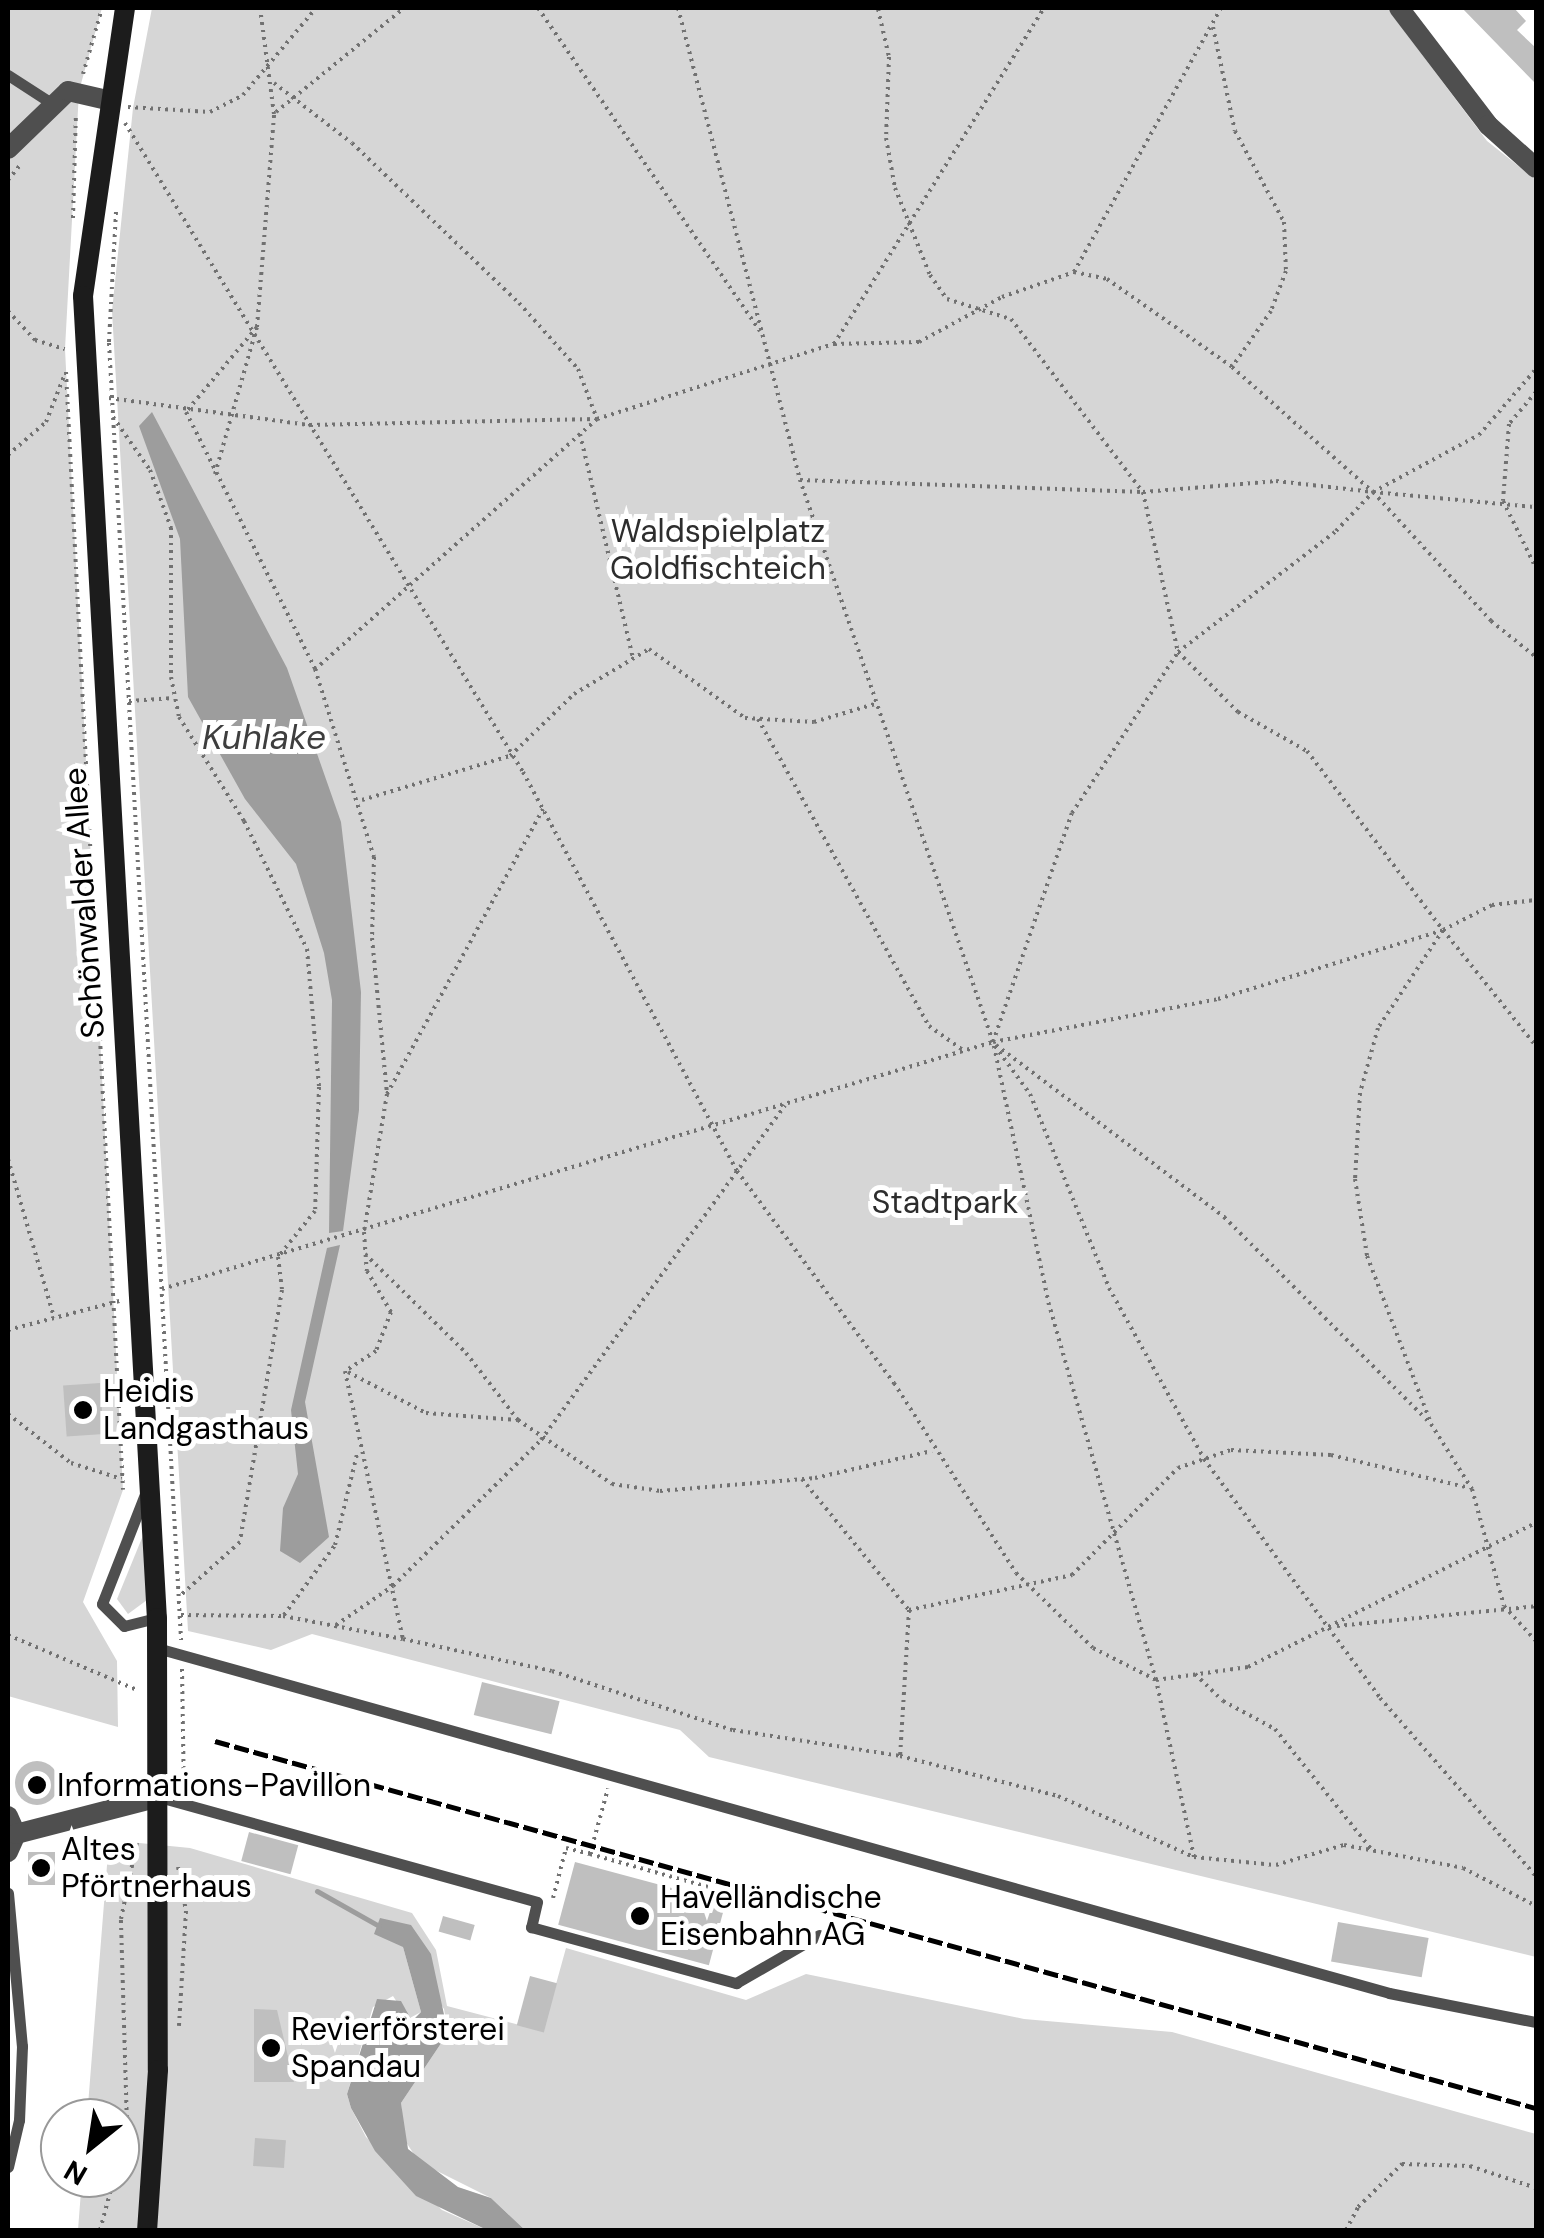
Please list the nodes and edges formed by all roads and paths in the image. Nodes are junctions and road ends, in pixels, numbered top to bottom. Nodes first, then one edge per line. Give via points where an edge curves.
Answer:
1 (102, 8) edge
2 (125, 8) edge
3 (260, 8) edge
4 (316, 8) edge
5 (404, 8) edge
6 (538, 8) edge
7 (678, 8) edge
8 (878, 8) edge
9 (1044, 8) edge
10 (1221, 8) edge
11 (1399, 8) edge
12 (1213, 24) junction
13 (270, 70) junction
14 (8, 75) edge
15 (274, 83) junction
16 (79, 91) junction
17 (294, 98) junction
18 (118, 103) junction
19 (53, 104) junction
20 (274, 114) junction
21 (76, 118) dead end
22 (126, 123) junction
23 (124, 142) dead end
24 (8, 149) edge
25 (1536, 168) edge
26 (118, 201) dead end
27 (908, 222) junction
28 (1074, 272) junction
29 (983, 309) junction
30 (8, 312) edge
31 (257, 327) junction
32 (763, 335) junction
33 (834, 344) junction
34 (65, 349) dead end
35 (770, 364) junction
36 (1232, 368) junction
37 (1536, 369) edge
38 (1536, 392) edge
39 (85, 397) junction
40 (111, 398) junction
41 (186, 412) junction
42 (112, 416) junction
43 (231, 416) junction
44 (597, 419) junction
45 (310, 425) junction
46 (580, 434) junction
47 (8, 455) edge
48 (214, 474) junction
49 (800, 480) junction
50 (1142, 492) junction
51 (1374, 492) junction
52 (1503, 501) junction
53 (1536, 507) edge
54 (1536, 568) edge
55 (409, 590) junction
56 (1178, 652) junction
57 (1536, 657) edge
58 (633, 658) junction
59 (315, 669) junction
60 (174, 698) junction
61 (129, 700) junction
62 (878, 703) junction
63 (758, 719) junction
64 (510, 756) junction
65 (362, 800) junction
66 (543, 809) junction
67 (1536, 900) edge
68 (1443, 930) junction
69 (8, 984) edge
70 (993, 1042) junction
71 (1536, 1046) edge
72 (964, 1051) junction
73 (8, 1076) edge
74 (387, 1094) junction
75 (785, 1106) junction
76 (718, 1126) junction
77 (8, 1159) edge
78 (737, 1172) junction
79 (364, 1232) junction
80 (365, 1254) junction
81 (278, 1257) junction
82 (163, 1289) junction
83 (139, 1296) junction
84 (108, 1304) junction
85 (54, 1318) junction
86 (8, 1330) edge
87 (345, 1371) junction
88 (8, 1414) edge
89 (518, 1420) junction
90 (1431, 1424) junction
91 (542, 1440) junction
92 (358, 1449) junction
93 (934, 1451) junction
94 (1204, 1459) junction
95 (122, 1479) junction
96 (152, 1479) junction
97 (802, 1479) junction
98 (1472, 1489) junction
99 (123, 1490) dead end
100 (1536, 1523) edge
101 (1114, 1531) junction
102 (1486, 1546) junction
103 (392, 1586) junction
104 (1030, 1587) junction
105 (181, 1596) junction
106 (1504, 1606) junction
107 (1536, 1606) edge
108 (910, 1610) junction
109 (182, 1615) junction
110 (283, 1616) junction
111 (157, 1618) junction
112 (336, 1626) junction
113 (1334, 1626) junction
114 (8, 1635) edge
115 (404, 1639) junction
116 (1536, 1641) edge
117 (157, 1648) junction
118 (182, 1655) junction
119 (1195, 1674) junction
120 (1156, 1680) junction
121 (137, 1690) dead end
122 (900, 1756) junction
123 (612, 1773) junction
124 (184, 1794) dead end
125 (158, 1797) junction
126 (10, 1834) edge
127 (142, 1834) dead end
128 (1372, 1850) junction
129 (590, 1854) junction
130 (1194, 1857) junction
131 (1536, 1876) edge
132 (8, 1893) edge
133 (751, 1900) dead end
134 (1536, 1906) edge
135 (544, 1930) junction
136 (819, 1935) dead end
137 (1536, 2022) edge
138 (126, 2098) edge
139 (8, 2167) edge
140 (1536, 2188) edge
141 (109, 2198) edge
142 (100, 2230) edge
143 (147, 2230) edge
144 (1346, 2230) edge

1 - 16 path
2 - 18 main road, Schönwalder Allee
3 - 13 path
4 - 13 path
5 - 17 path
6 - 32 path
7 - 32 path
8 - 27 path via 889,58 886,138
9 - 27 path
10 - 12 path
11 - 25 street via 1488,125
12 - 28 path
12 - 36 path via 1235,131 1284,222 1281,285
13 - 15 path
13 - 18 path via 210,112
14 - 19 lane
15 - 17 path
15 - 20 path
16 - 18 street
16 - 19 street
16 - 21 path
17 - 20 path
17 - 44 path via 519,303 578,369
18 - 22 path
18 - 39 main road, Schönwalder Allee via 83,296
19 - 24 street
20 - 31 path
22 - 23 path
22 - 31 path
26 - 40 path
27 - 29 path via 947,299
27 - 33 path
28 - 29 path
28 - 36 path via 1107,279
29 - 33 path via 919,342
29 - 50 path via 1011,319
30 - 34 path via 35,340
31 - 41 path
31 - 43 path
31 - 45 path
32 - 35 path
33 - 35 path
35 - 44 path
35 - 49 path
36 - 51 path
37 - 51 path via 1479,435
38 - 52 path via 1508,424
39 - 40 path
39 - 83 main road, Schönwalder Allee
40 - 41 path
40 - 42 path
41 - 43 path
41 - 48 path
42 - 60 path via 150,470 171,528
42 - 61 path
43 - 45 path
43 - 48 path
44 - 45 path
44 - 46 path
45 - 55 path
46 - 55 path
46 - 58 path
47 - 84 path via 46,422 66,372
48 - 59 path
49 - 50 path
49 - 62 path
50 - 51 path via 1276,481
50 - 56 path
51 - 52 path
51 - 56 path via 1336,531
51 - 57 path via 1491,621
52 - 53 path
52 - 54 path
55 - 59 path
55 - 64 path
56 - 68 path via 1238,712 1307,750
56 - 70 path via 1072,813
58 - 63 path via 649,649 745,718
58 - 64 path via 574,694
59 - 65 path
60 - 61 path
60 - 81 path via 306,949 319,1087 315,1211
61 - 82 path
62 - 63 path via 814,722
62 - 70 path
63 - 72 path via 930,1026
64 - 65 path
64 - 66 path
65 - 74 path via 374,858 372,938
66 - 74 path
66 - 76 path
67 - 68 path via 1492,904
68 - 70 path via 1218,999
68 - 71 path
68 - 90 path via 1378,1028 1360,1094 1354,1178 1368,1256
69 - 73 path
70 - 72 path
70 - 90 path via 1224,1217
70 - 94 path via 1030,1094 1109,1288
70 - 101 path via 1048,1304
72 - 75 path
74 - 79 path
75 - 76 path
75 - 78 path
76 - 78 path
76 - 79 path
77 - 85 path
78 - 91 path
78 - 93 path via 894,1383
79 - 80 path
79 - 81 path
80 - 87 path via 391,1312 390,1331
80 - 89 path via 466,1353
81 - 82 path
81 - 105 path via 282,1290 240,1542
82 - 83 path
82 - 105 path
83 - 84 path
83 - 96 main road, Schönwalder Allee
84 - 85 path
84 - 95 path
85 - 86 path
87 - 89 path via 426,1413
87 - 92 path
88 - 95 path via 70,1463
89 - 91 path
90 - 98 path
91 - 97 path via 612,1484 660,1491
91 - 103 path
92 - 103 path
92 - 110 path via 335,1546
93 - 97 path
93 - 104 path
94 - 98 path via 1230,1450 1331,1456
94 - 101 path via 1178,1468
94 - 113 path
95 - 99 path
96 - 111 main road, Schönwalder Allee
96 - 111 lane via 102,1604 124,1626
97 - 108 path
98 - 102 path
100 - 102 path
101 - 104 path via 1072,1576
101 - 120 path
102 - 106 path
102 - 113 path
103 - 112 path
103 - 115 path
104 - 108 path
104 - 120 path via 1093,1648
105 - 109 path
106 - 107 path
106 - 113 path
106 - 116 path
108 - 122 path
109 - 110 path
109 - 111 path
109 - 118 path
110 - 112 path
111 - 117 main road, Schönwalder Allee
112 - 115 path
113 - 119 path via 1248,1666
113 - 131 path via 1380,1698
114 - 121 path
115 - 122 path via 552,1671 732,1730
117 - 118 lane
117 - 125 main road, Schönwalder Allee
118 - 123 lane
118 - 124 path
119 - 120 path
119 - 128 path via 1222,1701 1275,1729
120 - 130 path
122 - 130 path via 1058,1796
123 - 129 path
123 - 137 lane via 1372,1989
125 - 126 street
125 - 135 lane via 537,1902 531,1927
125 - 143 main road, Schönwalder Allee via 158,2070
127 - 138 path via 128,1860 121,1919
128 - 130 path via 1344,1845 1276,1865
128 - 134 path via 1462,1868
129 - 133 path
129 - 135 path via 566,1848
132 - 139 lane via 22,2046 19,2120
135 - 136 lane via 736,1983
140 - 144 path via 1470,2166 1402,2164 1358,2207
141 - 142 path

